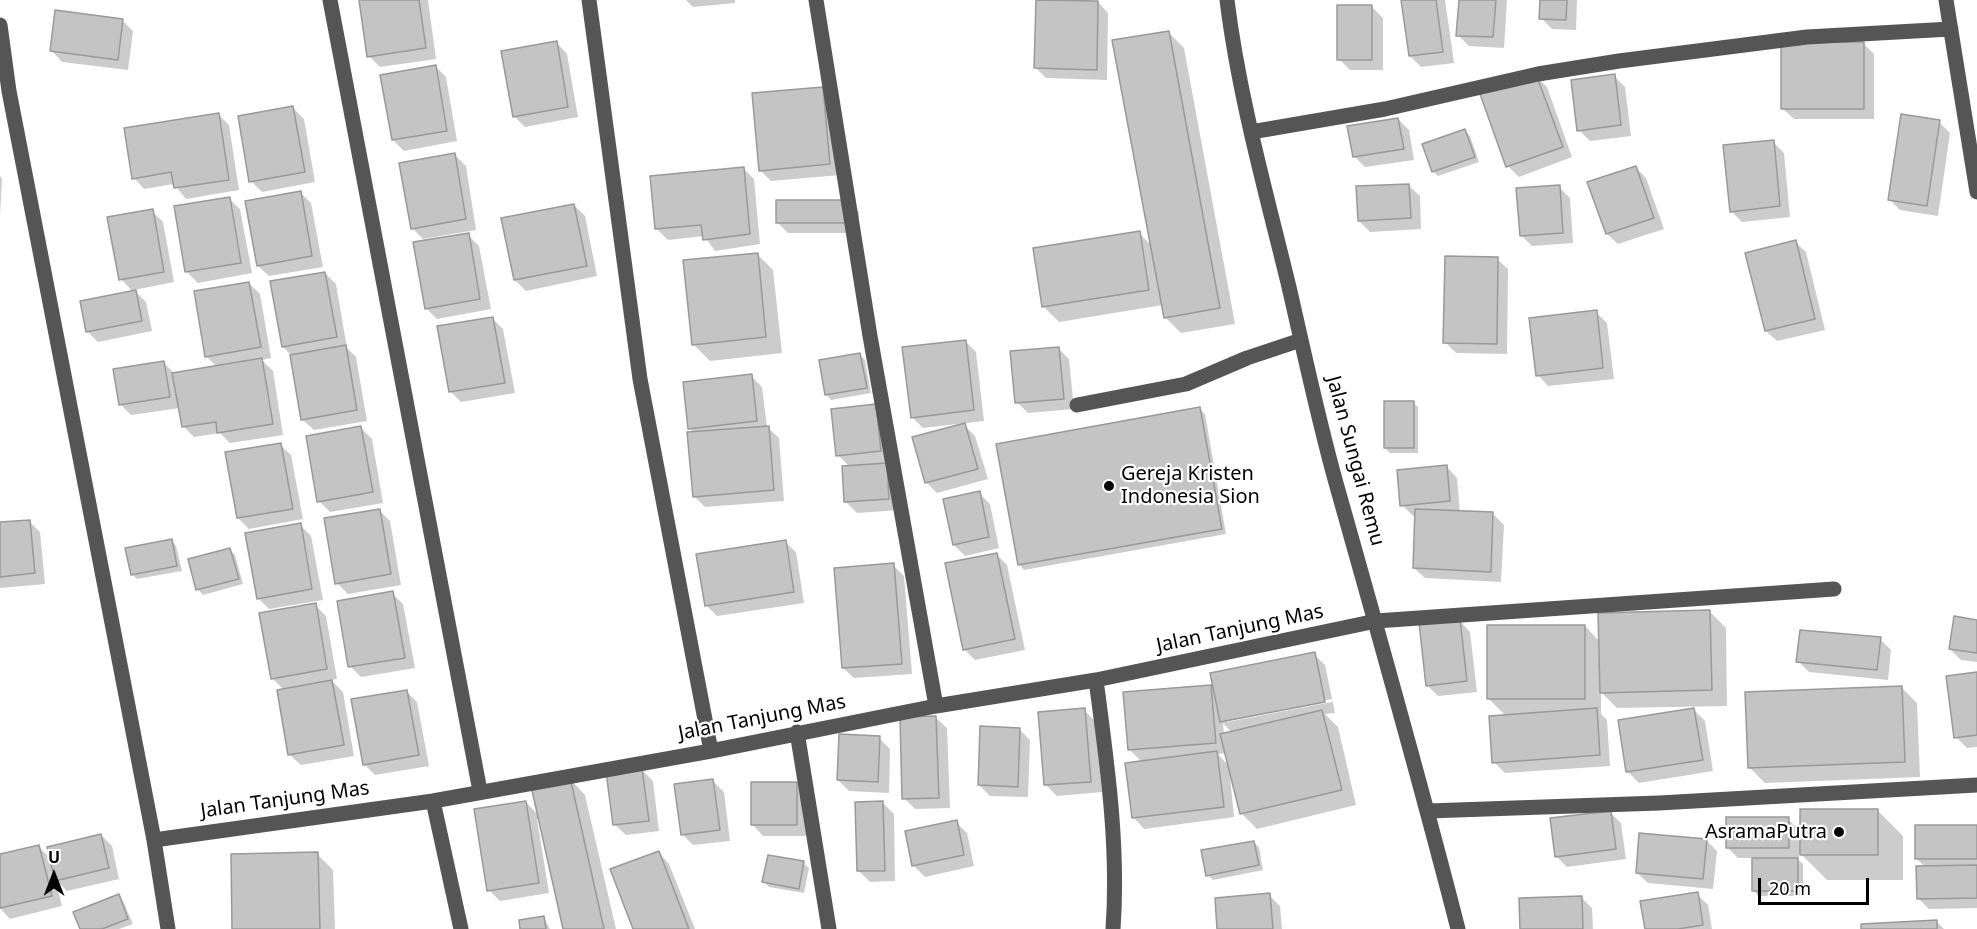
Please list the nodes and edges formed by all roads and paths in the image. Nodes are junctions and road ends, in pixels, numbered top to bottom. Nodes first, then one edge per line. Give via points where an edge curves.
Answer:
1 (330, 0) edge
2 (589, 0) edge
3 (816, 0) edge
4 (1227, 0) edge
5 (1946, 0) edge
6 (0, 25) edge
7 (1951, 29) junction
8 (1251, 132) junction
9 (1977, 192) edge
10 (1301, 340) junction
11 (1077, 405) dead end
12 (1834, 589) dead end
13 (1376, 621) junction
14 (1096, 680) junction
15 (936, 706) junction
16 (797, 732) junction
17 (711, 751) junction
18 (1977, 785) edge
19 (480, 792) junction
20 (433, 801) junction
21 (1428, 810) junction
22 (154, 840) junction
23 (168, 929) edge
24 (461, 929) edge
25 (829, 929) edge
26 (1113, 929) edge
27 (1458, 929) edge

1 - 19 street
2 - 17 street via 640,379
3 - 15 street via 870,336
4 - 8 street, Jalan Sungai Remu
5 - 7 street
6 - 22 street via 9,91
7 - 8 street via 1807,37 1607,63
7 - 9 street
8 - 10 street, Jalan Sungai Remu
10 - 11 street via 1186,384
10 - 13 street, Jalan Sungai Remu
12 - 13 street, Jalan Tanjung Mas
13 - 14 street, Jalan Tanjung Mas
13 - 21 street, Jalan Sungai Remu
14 - 15 street, Jalan Tanjung Mas
14 - 26 street via 1114,830
15 - 16 street, Jalan Tanjung Mas
16 - 17 street, Jalan Tanjung Mas
16 - 25 street
17 - 19 street, Jalan Tanjung Mas
18 - 21 street via 1683,802
19 - 20 street, Jalan Tanjung Mas
20 - 22 street, Jalan Tanjung Mas
20 - 24 street
21 - 27 street, Jalan Sungai Remu
22 - 23 street

